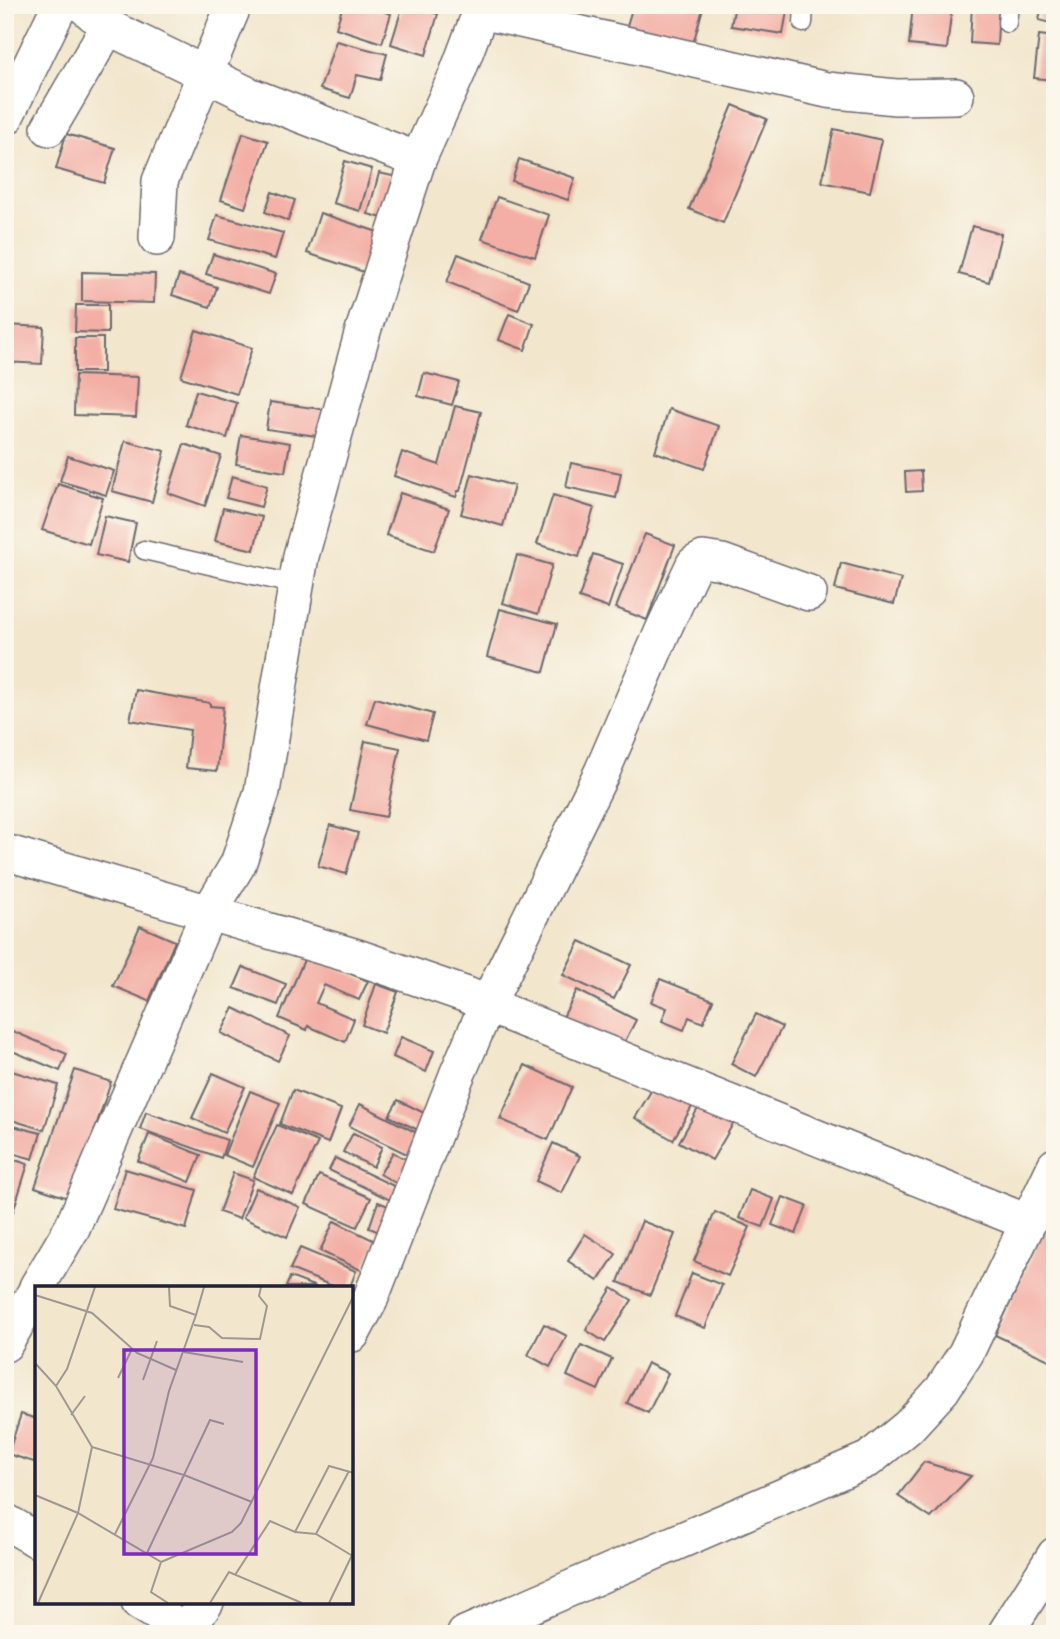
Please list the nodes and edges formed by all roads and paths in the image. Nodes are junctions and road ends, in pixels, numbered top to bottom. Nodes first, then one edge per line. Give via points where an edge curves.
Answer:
1 (60, 5) edge
2 (234, 5) edge
3 (482, 8) edge
4 (96, 16) edge
5 (206, 74) junction
6 (956, 96) dead end
7 (5, 118) edge
8 (48, 128) dead end
9 (418, 160) junction
10 (157, 238) dead end
11 (144, 550) dead end
12 (297, 585) junction
13 (809, 593) dead end
14 (5, 852) edge
15 (208, 914) junction
16 (487, 1005) junction
17 (1055, 1166) edge
18 (1027, 1223) junction
19 (38, 1286) edge
20 (35, 1292) edge
21 (354, 1330) edge
22 (5, 1344) edge
23 (5, 1521) edge
24 (35, 1540) edge
25 (1055, 1555) edge
26 (142, 1604) edge
27 (205, 1604) edge
28 (189, 1632) edge
29 (465, 1634) edge
30 (1004, 1634) edge

1 - 7 street
2 - 5 street
3 - 6 street via 827,90 896,97
3 - 9 street
4 - 5 street
4 - 8 street
5 - 9 street
5 - 10 street via 160,181
9 - 12 street via 363,331
11 - 12 lane
12 - 15 street via 262,792 238,864
13 - 16 street via 722,562 703,559 694,564 602,772
14 - 15 street
15 - 16 street via 357,957
15 - 19 street via 72,1228
16 - 18 street
16 - 21 street
17 - 18 street
18 - 29 street via 965,1353 942,1390 908,1427 869,1459
20 - 22 street
23 - 24 street
25 - 30 street
26 - 28 street
27 - 28 street

